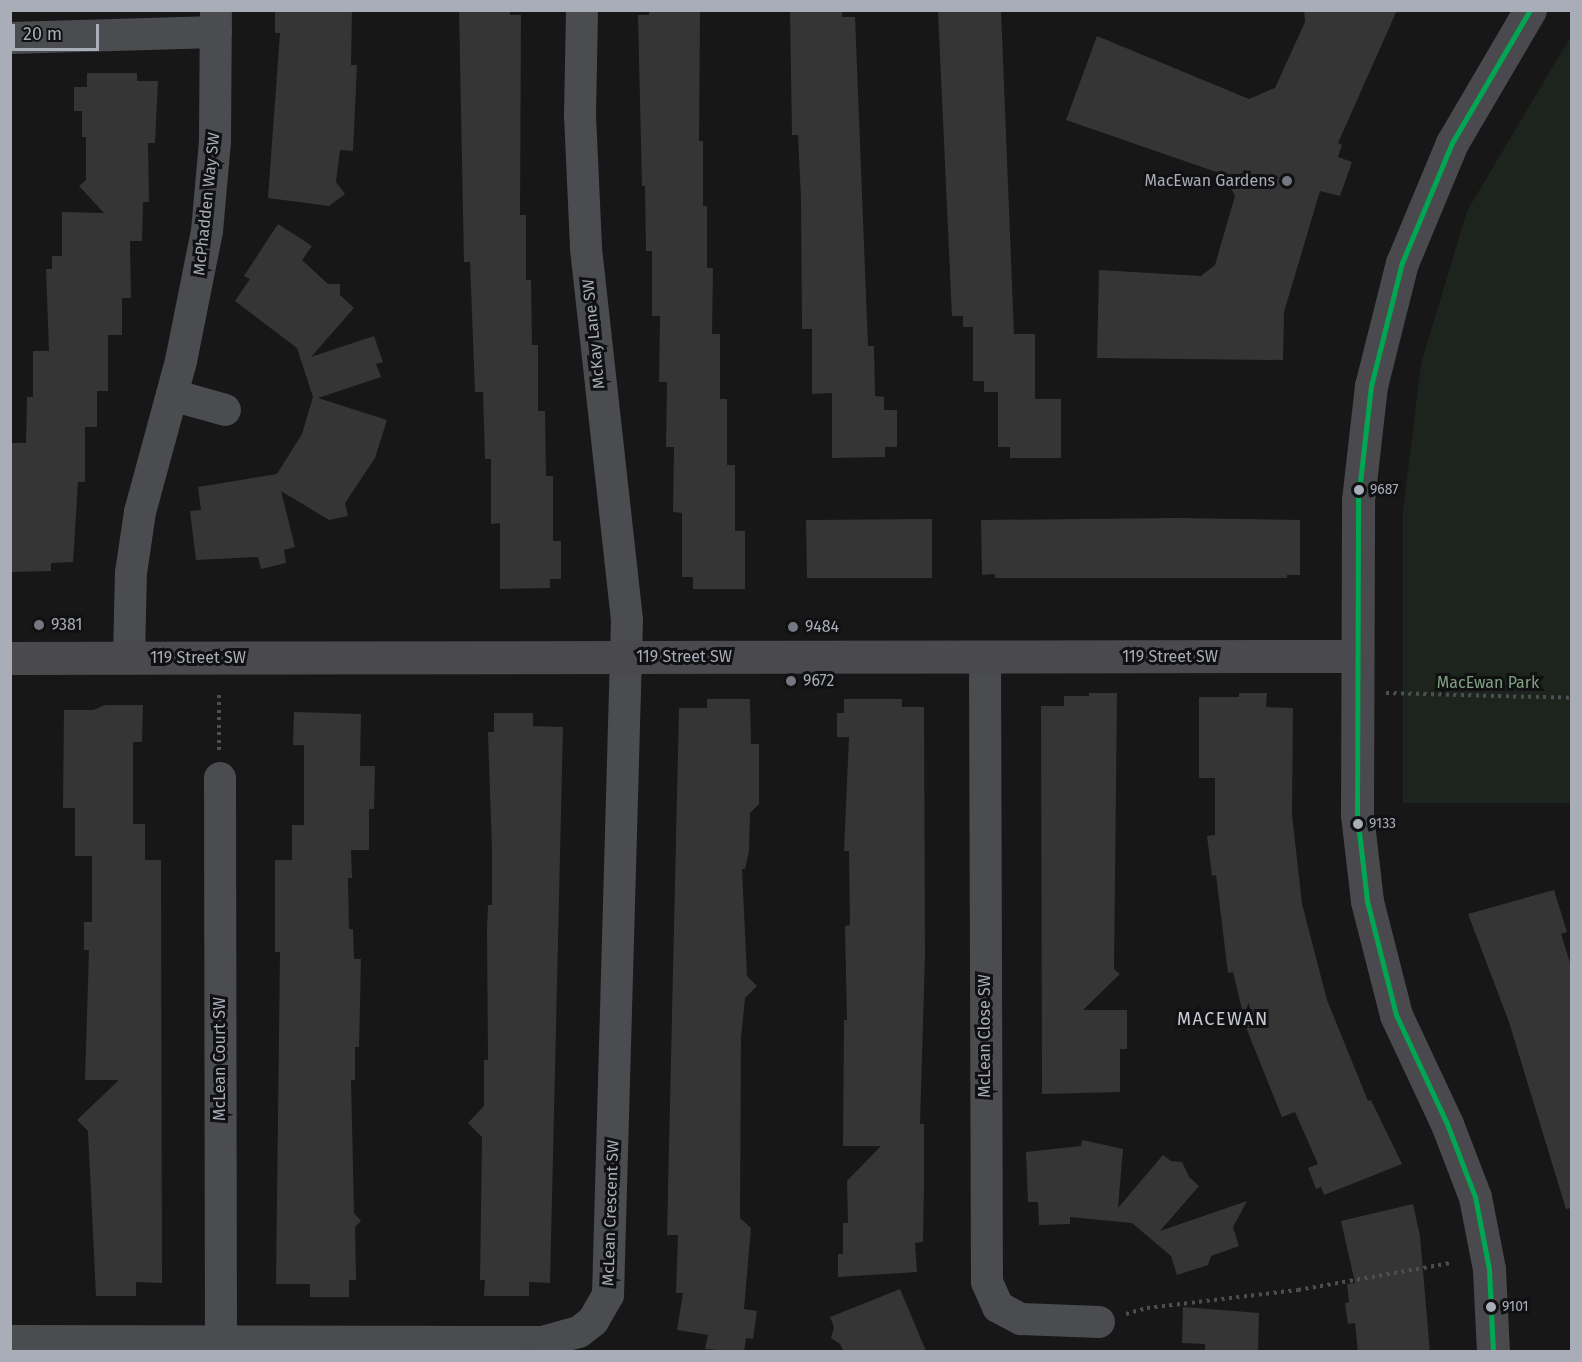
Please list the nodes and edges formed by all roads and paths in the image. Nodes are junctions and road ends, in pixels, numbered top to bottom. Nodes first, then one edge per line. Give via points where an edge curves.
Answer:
1 (582, 10) edge
2 (1530, 10) edge
3 (216, 21) edge
4 (10, 39) edge
5 (172, 395) junction
6 (225, 410) dead end
7 (1357, 656) junction
8 (627, 657) junction
9 (10, 658) edge
10 (129, 658) junction
11 (985, 658) junction
12 (1383, 693) dead end
13 (219, 695) dead end
14 (1572, 699) edge
15 (220, 778) joint
16 (1451, 1263) dead end
17 (1099, 1322) joint
18 (10, 1341) edge
19 (220, 1341) junction
20 (1493, 1352) edge

1 - 8 street, McKay Lane SW via 580,127 586,248 625,594
2 - 7 street via 1452,143 1418,220 1389,312 1371,386 1361,460
3 - 4 street
3 - 5 street, McPhadden Way SW via 215,141 207,231
5 - 6 street
5 - 10 street, McPhadden Way SW via 149,474 134,551
7 - 11 street, 119 Street SW
7 - 20 street via 1357,814 1367,901 1396,1015 1447,1124 1475,1197 1489,1269
8 - 10 street, 119 Street SW
8 - 11 street, 119 Street SW
8 - 19 street, McLean Crescent SW via 610,1275 602,1310 579,1332 543,1342
9 - 10 street, 119 Street SW
11 - 17 street, McLean Close SW via 987,1282 998,1306 1020,1319
12 - 14 path
13 - 15 path
15 - 19 street, McLean Court SW
16 - 17 path via 1298,1290 1143,1308
18 - 19 street, McLean Crescent SW

